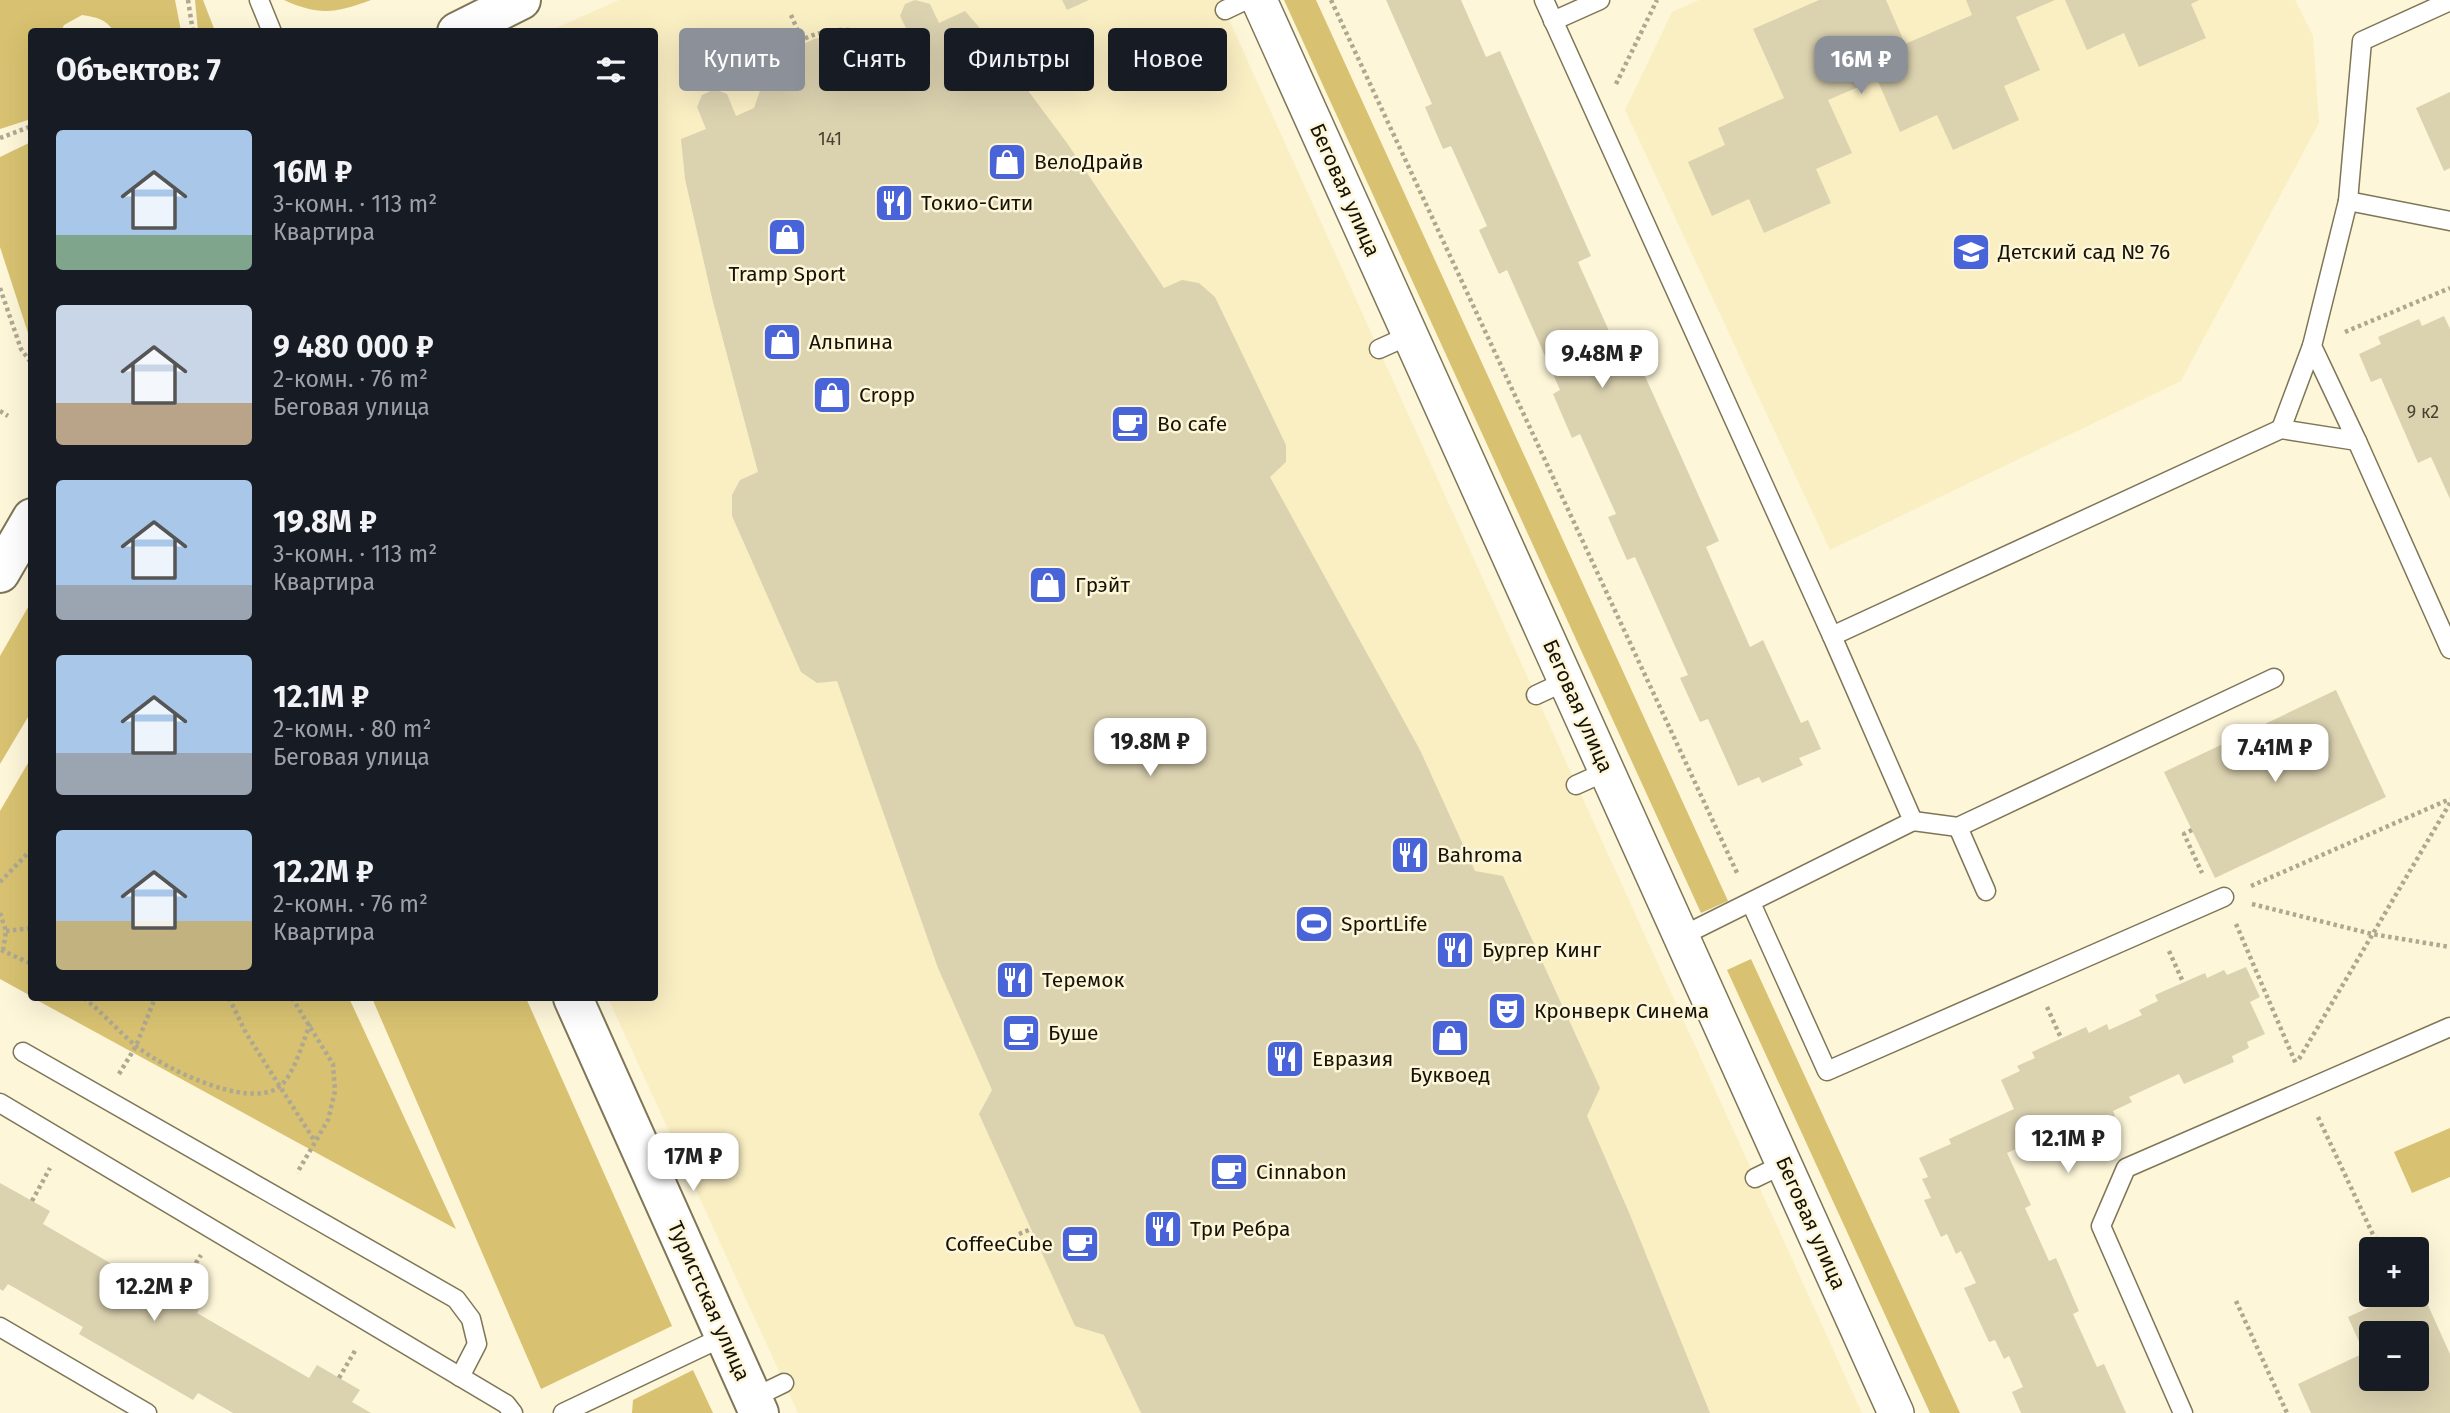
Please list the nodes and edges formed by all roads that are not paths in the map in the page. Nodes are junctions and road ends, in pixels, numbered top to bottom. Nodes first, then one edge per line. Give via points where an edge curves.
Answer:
1 (259, 0) edge
2 (521, 0) edge
3 (1246, 0) edge
4 (1259, 0) edge
5 (1544, 0) edge
6 (1600, 0) edge
7 (2450, 2) edge
8 (1225, 10) dead end
9 (1553, 21) junction
10 (270, 28) edge
11 (465, 28) edge
12 (2348, 201) junction
13 (2450, 221) edge
14 (1410, 335) junction
15 (2312, 345) junction
16 (1379, 349) dead end
17 (2281, 429) junction
18 (2357, 441) junction
19 (28, 525) edge
20 (0, 573) edge
21 (1832, 636) junction
22 (2450, 649) edge
23 (2274, 678) dead end
24 (1913, 821) junction
25 (1958, 827) junction
26 (1986, 891) dead end
27 (2219, 900) road end
28 (1751, 903) junction
29 (1682, 936) junction
30 (574, 1001) edge
31 (2450, 1027) edge
32 (23, 1052) dead end
33 (0, 1103) edge
34 (0, 1327) edge
35 (725, 1336) junction
36 (460, 1377) junction
37 (765, 1398) edge
38 (573, 1411) edge
39 (148, 1413) edge
40 (513, 1413) edge
41 (1896, 1413) edge
42 (2183, 1413) edge

1 - 10 lane
2 - 11 street
3 - 8 lane
4 - 14 street, Беговая улица
5 - 9 lane
6 - 9 lane
7 - 12 lane via 2362,41
9 - 21 lane
12 - 13 lane
12 - 15 lane
14 - 16 lane
14 - 29 street, Беговая улица via 1551,688 1592,778
15 - 17 lane
15 - 18 lane
17 - 18 lane
17 - 21 lane
18 - 22 lane
19 - 20 street
21 - 24 lane
23 - 25 lane
24 - 25 lane
24 - 28 lane
25 - 26 lane
27 - 28 lane via 1827,1071
28 - 29 lane
29 - 41 street, Беговая улица via 1769,1171
30 - 35 street, Туристская улица
31 - 42 lane via 2126,1168 2101,1226
32 - 36 lane via 456,1299 471,1319 477,1344
33 - 36 lane
34 - 39 lane
35 - 37 street, Туристская улица
35 - 38 lane
36 - 40 lane via 506,1404

